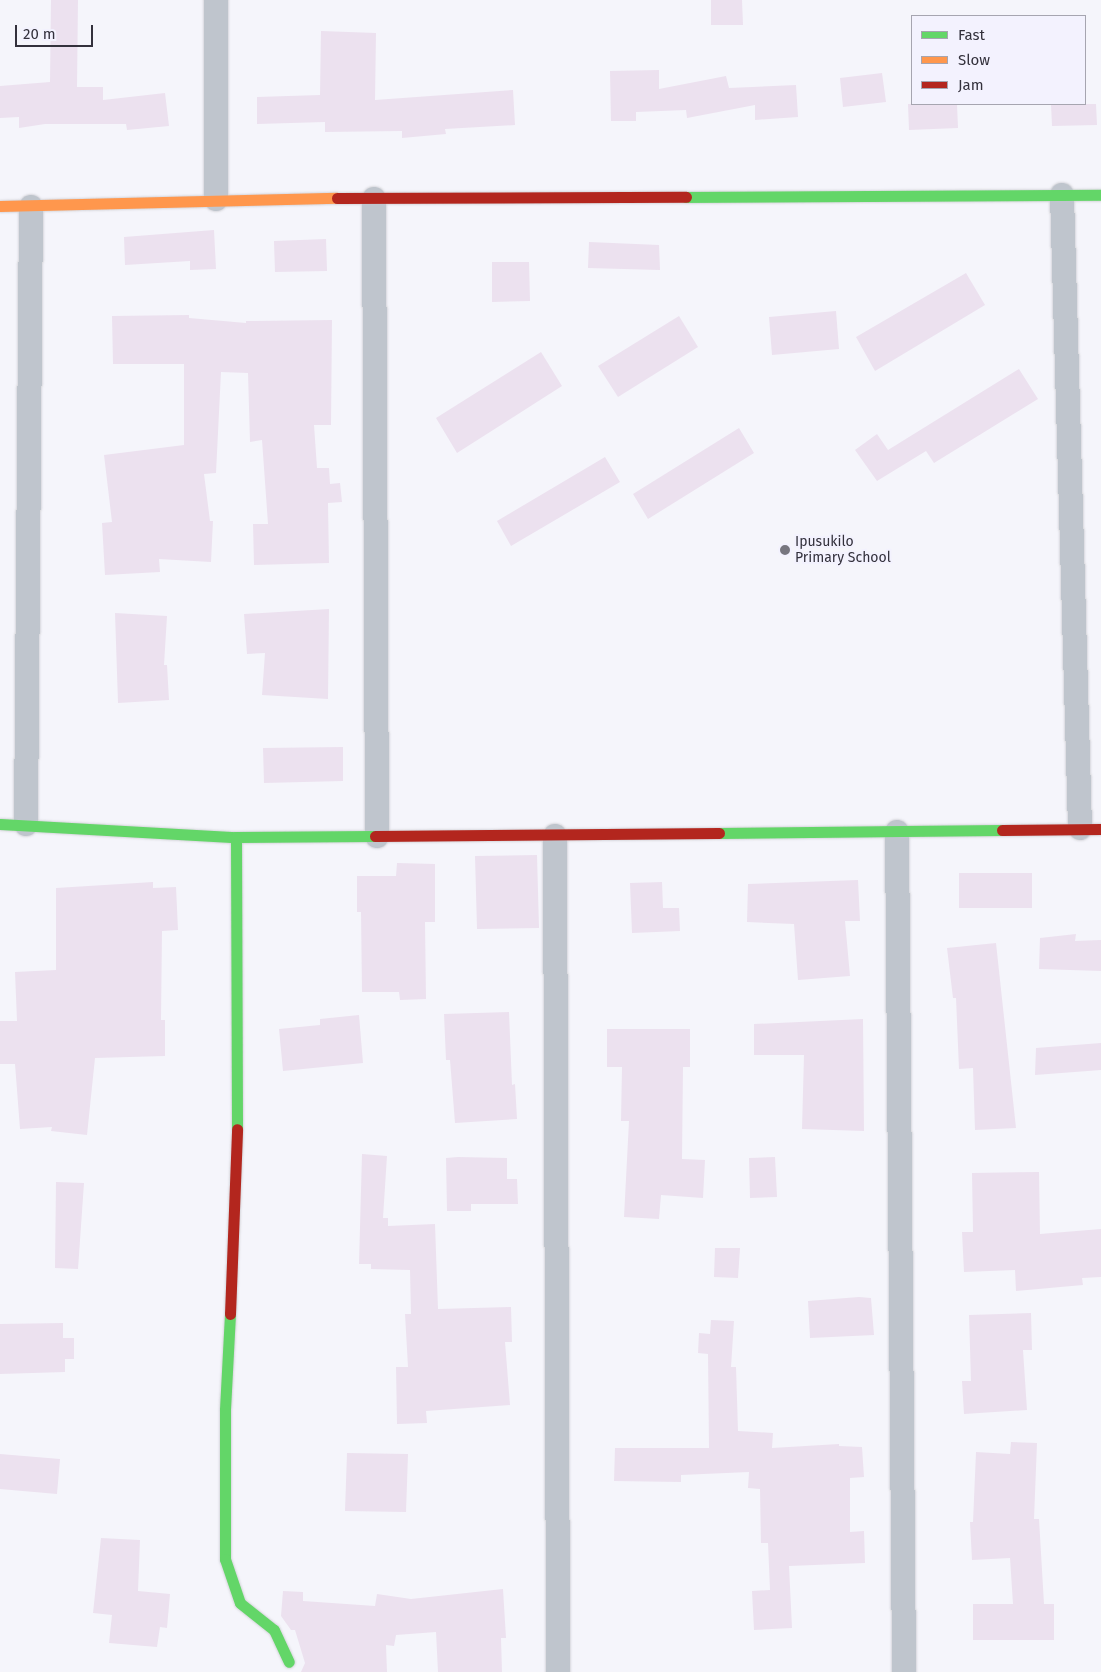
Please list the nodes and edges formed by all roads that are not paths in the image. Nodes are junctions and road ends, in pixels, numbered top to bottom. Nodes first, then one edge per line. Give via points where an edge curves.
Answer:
1 (216, 0) edge
2 (1062, 195) junction
3 (1101, 195) edge
4 (216, 199) junction
5 (374, 199) junction
6 (0, 206) edge
7 (31, 207) junction
8 (0, 824) edge
9 (26, 824) junction
10 (1090, 829) edge
11 (897, 832) junction
12 (377, 836) junction
13 (555, 836) junction
14 (236, 837) junction
15 (289, 1662) dead end
16 (558, 1672) edge
17 (904, 1672) edge

1 - 4 street
2 - 3 street
2 - 5 street
2 - 10 street
4 - 5 street
4 - 7 street
5 - 12 street
6 - 7 street
7 - 9 street
8 - 9 street
9 - 14 street
10 - 11 street
11 - 13 street
11 - 17 street
12 - 13 street
12 - 14 street
13 - 16 street
14 - 15 street via 237,1174 225,1410 225,1559 240,1603 274,1630

